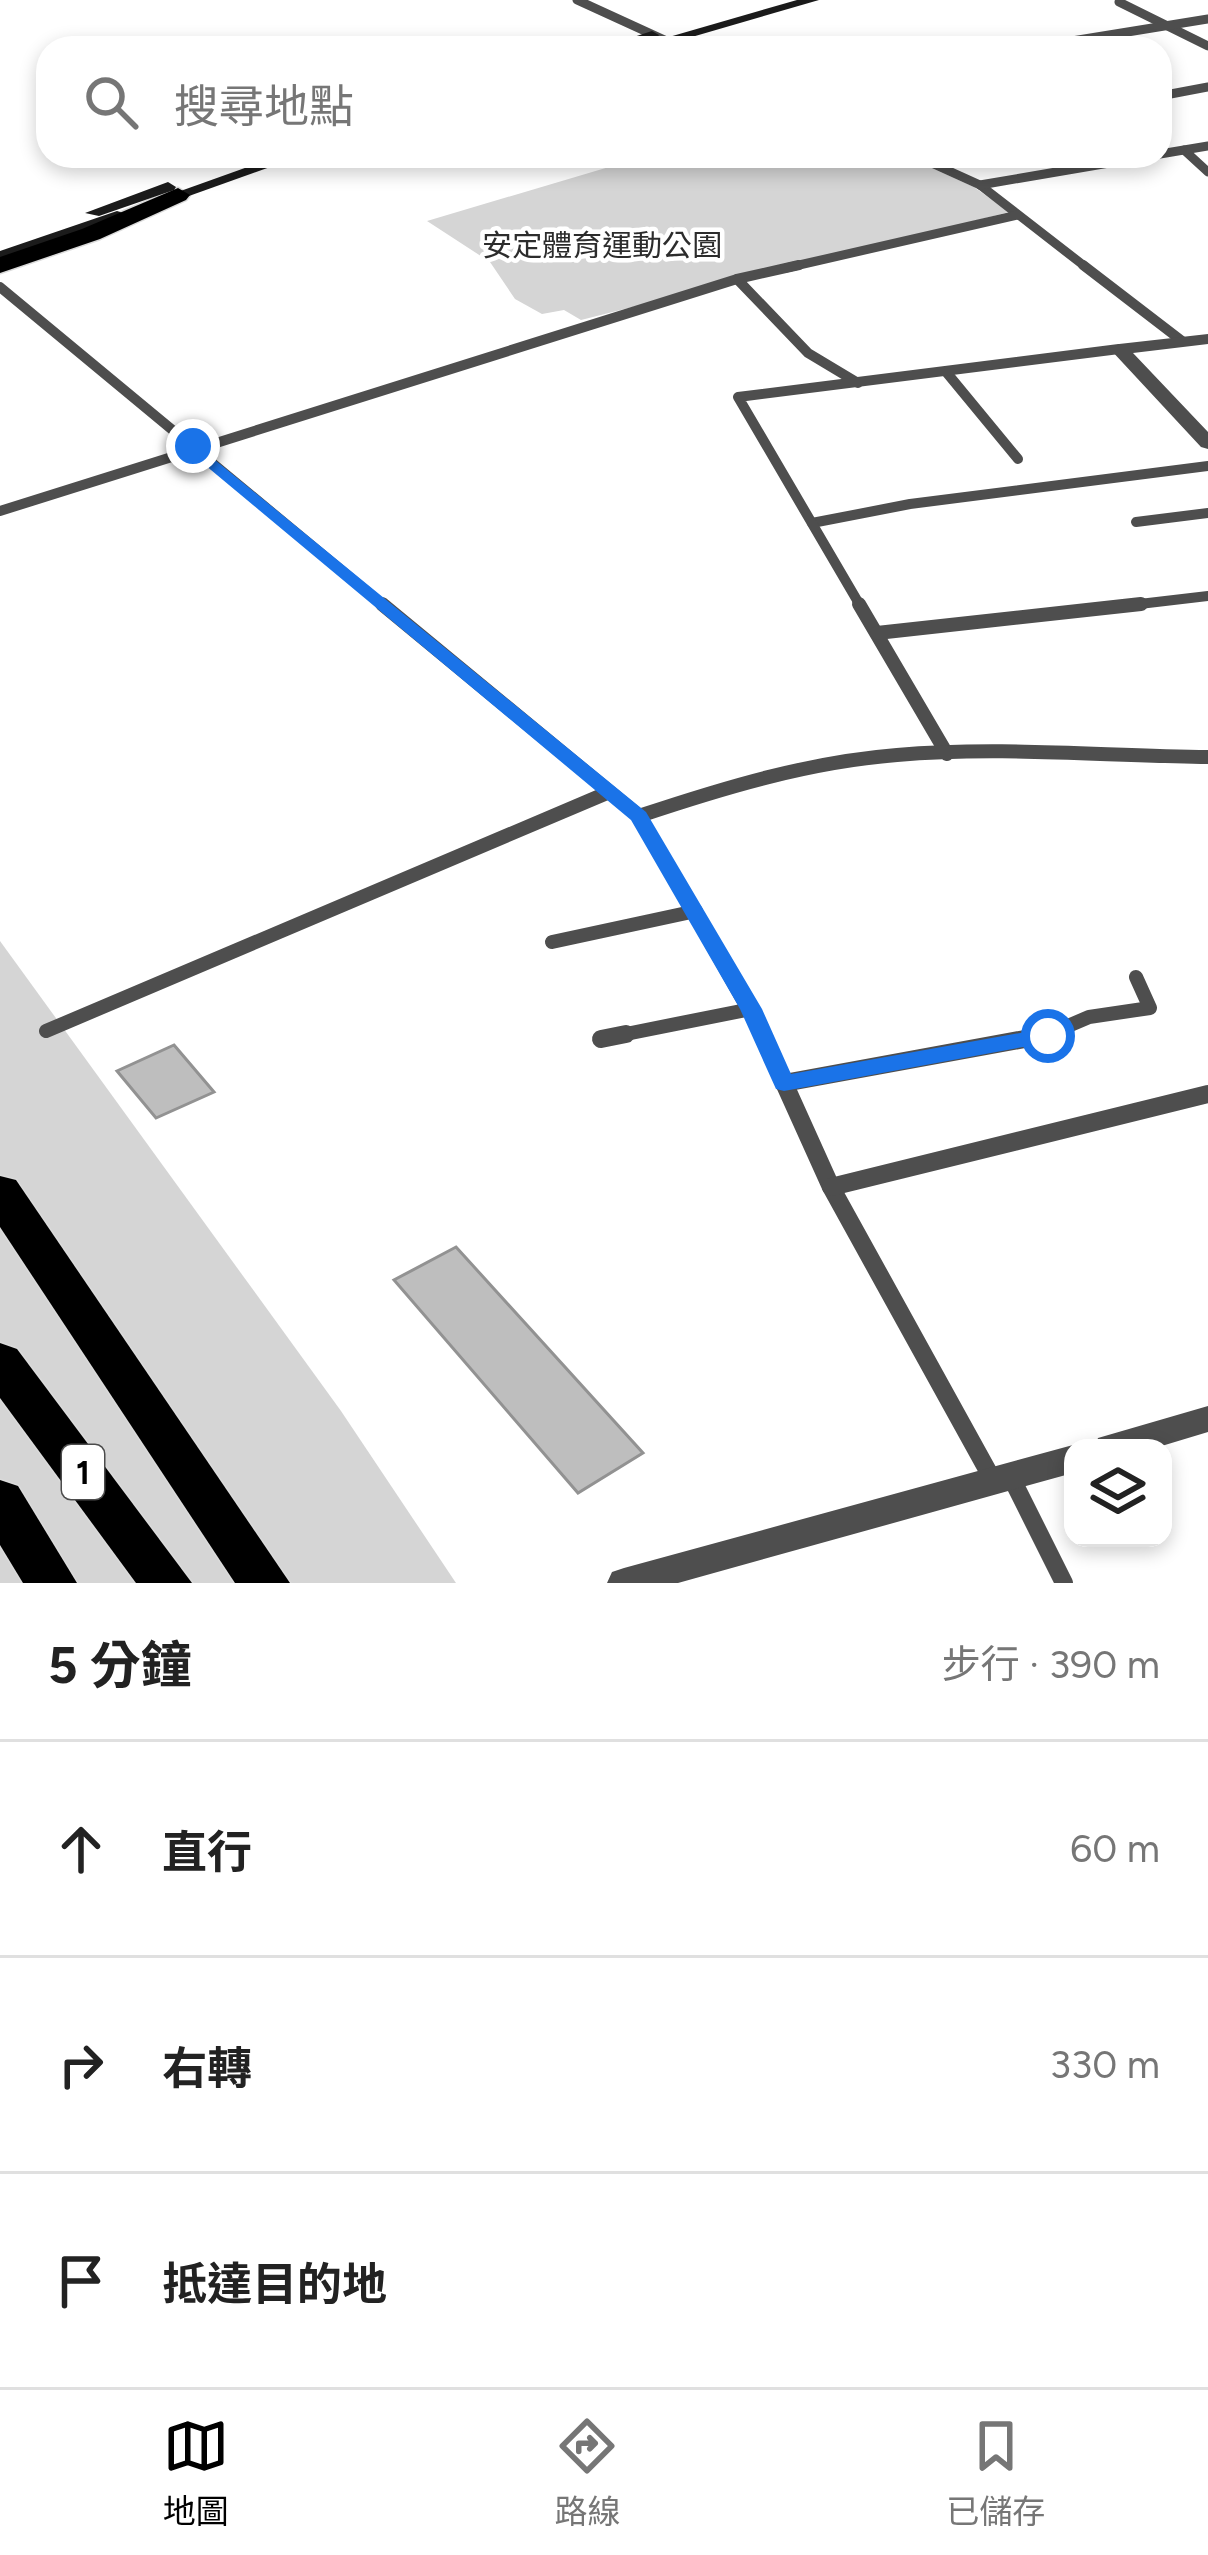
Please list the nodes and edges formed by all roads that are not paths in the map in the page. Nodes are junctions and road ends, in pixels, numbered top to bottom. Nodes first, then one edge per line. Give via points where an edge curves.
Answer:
1 (577, 0) edge
2 (781, 0) edge
3 (812, 0) edge
4 (1119, 2) edge
5 (1208, 19) edge
6 (1165, 26) junction
7 (655, 36) edge
8 (665, 36) edge
9 (667, 36) edge
10 (1103, 36) edge
11 (1208, 46) edge
12 (1208, 87) edge
13 (1172, 94) edge
14 (1208, 146) edge
15 (1184, 150) junction
16 (1172, 152) edge
17 (226, 168) edge
18 (258, 168) edge
19 (942, 168) edge
20 (1080, 168) edge
21 (1208, 172) edge
22 (980, 185) junction
23 (178, 195) joint
24 (1018, 215) junction
25 (0, 244) edge
26 (0, 261) edge
27 (737, 279) junction
28 (0, 287) edge
29 (1208, 339) edge
30 (1182, 341) junction
31 (1120, 349) junction
32 (947, 373) junction
33 (857, 383) junction
34 (1207, 442) edge
35 (193, 446) junction
36 (1018, 459) dead end
37 (1208, 466) edge
38 (0, 511) edge
39 (1208, 513) edge
40 (812, 523) junction
41 (1136, 523) dead end
42 (1208, 596) edge
43 (877, 633) junction
44 (947, 754) junction
45 (1208, 757) edge
46 (607, 793) junction
47 (639, 817) junction
48 (696, 911) junction
49 (552, 943) dead end
50 (1136, 977) dead end
51 (751, 1009) junction
52 (46, 1030) dead end
53 (601, 1039) dead end
54 (784, 1083) junction
55 (1208, 1094) edge
56 (831, 1187) junction
57 (0, 1192) edge
58 (0, 1362) edge
59 (1208, 1419) edge
60 (1140, 1439) edge
61 (1064, 1462) edge
62 (1003, 1480) junction
63 (0, 1501) edge
64 (51, 1583) edge
65 (166, 1583) edge
66 (264, 1583) edge
67 (624, 1583) edge
68 (1064, 1583) edge

1 - 7 lane
2 - 8 main road
3 - 9 main road
4 - 6 lane
5 - 6 lane
6 - 10 lane
6 - 11 lane
12 - 13 lane
14 - 15 lane
15 - 16 lane
15 - 21 lane
17 - 25 main road
18 - 23 main road
19 - 22 lane
20 - 22 lane
22 - 24 lane
23 - 26 highway via 91,234
24 - 27 lane
24 - 30 lane
27 - 33 lane via 808,353
27 - 35 lane
28 - 35 lane
29 - 30 street
30 - 31 street
31 - 32 lane
31 - 34 street
32 - 33 lane
32 - 36 lane
33 - 40 lane via 738,397
35 - 38 lane
35 - 46 lane
37 - 40 lane
39 - 41 lane
40 - 43 lane
42 - 43 lane
43 - 44 lane
44 - 45 lane
44 - 47 lane via 855,759 746,779
46 - 47 lane
46 - 52 lane
47 - 48 lane
48 - 49 lane
48 - 51 lane
50 - 54 lane via 1150,1008 1089,1017 1048,1036
51 - 53 lane
51 - 54 lane
54 - 56 lane
55 - 56 lane
56 - 62 lane
57 - 66 highway
58 - 65 highway, 1
59 - 60 street
61 - 62 street
62 - 67 street
62 - 68 lane
63 - 64 highway, 1

